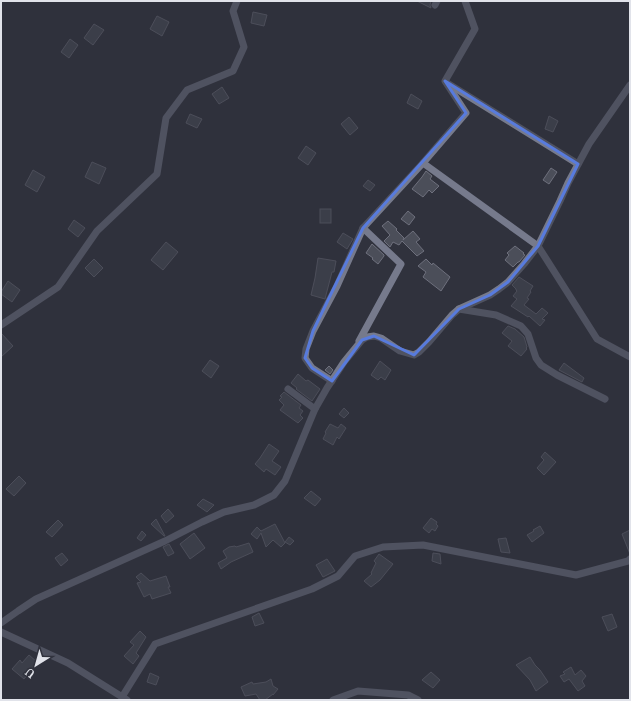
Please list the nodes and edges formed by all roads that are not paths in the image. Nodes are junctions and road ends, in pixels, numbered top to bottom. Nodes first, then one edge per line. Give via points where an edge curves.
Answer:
1 (237, 1) edge
2 (465, 1) edge
3 (445, 81) junction
4 (630, 85) edge
5 (423, 163) junction
6 (578, 164) junction
7 (364, 228) junction
8 (538, 246) junction
9 (459, 309) junction
10 (1, 325) edge
11 (357, 344) junction
12 (630, 357) edge
13 (332, 381) junction
14 (288, 389) dead end
15 (605, 399) dead end
16 (315, 409) junction
17 (629, 561) edge
18 (1, 623) edge
19 (1, 632) edge
20 (125, 699) edge
21 (333, 700) edge
22 (418, 700) edge

1 - 10 street via 233,11 244,47 233,71 187,90 166,118 157,174 98,231 58,286
2 - 3 street via 475,29
3 - 5 street via 466,113
3 - 6 street
4 - 6 street
5 - 7 street
5 - 8 street
6 - 8 street
7 - 11 street via 401,264
7 - 13 street via 306,349 305,358 312,368
8 - 9 street via 508,282 490,295
8 - 12 street via 597,339
9 - 11 street via 419,352 414,354 400,350 374,336 367,337
9 - 15 street via 496,315 521,326 528,334 541,365
11 - 13 street
13 - 16 street
14 - 16 street
16 - 18 street via 285,481 274,495 254,505 224,512 36,599
17 - 20 street via 576,575 423,545 383,547 355,556 338,576 312,589 154,644
19 - 20 street via 68,663
21 - 22 street via 358,691 408,694

